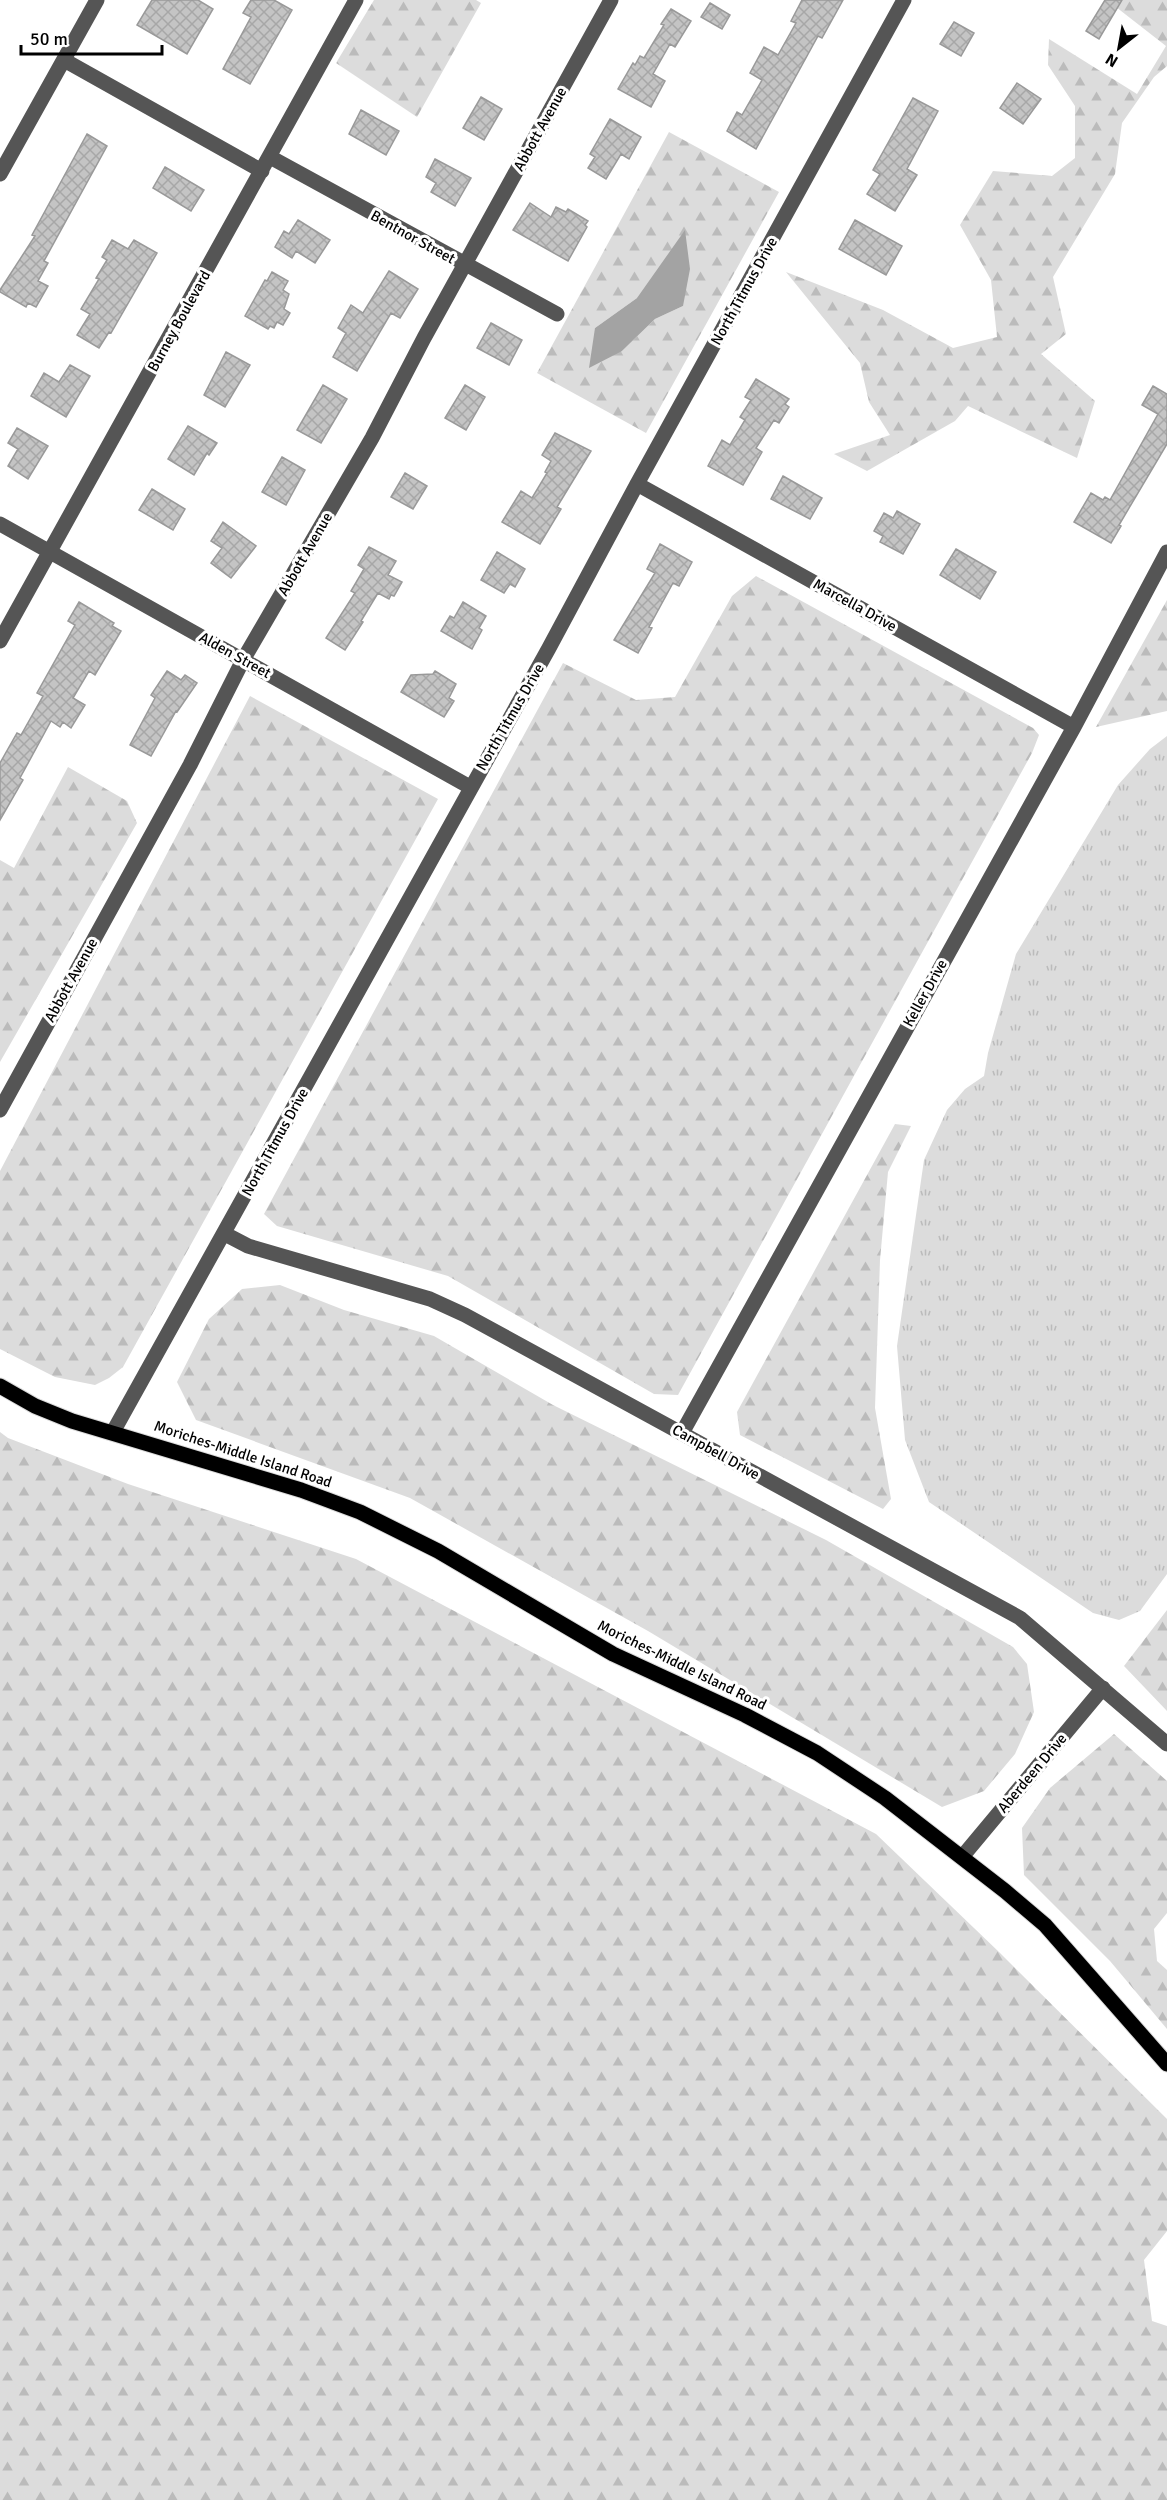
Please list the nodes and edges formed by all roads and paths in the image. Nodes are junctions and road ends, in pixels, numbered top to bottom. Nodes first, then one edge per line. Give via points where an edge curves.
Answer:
1 (97, 0) edge
2 (356, 0) edge
3 (611, 0) edge
4 (904, 0) edge
5 (64, 60) junction
6 (270, 157) junction
7 (262, 171) junction
8 (0, 174) edge
9 (465, 266) junction
10 (557, 314) dead end
11 (637, 484) junction
12 (0, 524) edge
13 (50, 551) junction
14 (1167, 552) edge
15 (0, 641) edge
16 (243, 660) junction
17 (1074, 727) junction
18 (470, 787) junction
19 (0, 1110) edge
20 (225, 1234) junction
21 (0, 1386) edge
22 (113, 1432) junction
23 (682, 1433) junction
24 (1103, 1688) junction
25 (1167, 1744) edge
26 (962, 1857) junction
27 (1167, 2064) edge

1 - 5 street
2 - 6 street, Burney Boulevard
3 - 9 street, Abbott Avenue
4 - 11 street, North Titmus Drive
5 - 7 street
5 - 8 street
6 - 7 street, Burney Boulevard
6 - 9 street, Bentnor Street
7 - 13 street, Burney Boulevard
9 - 10 street, Bentnor Street
9 - 16 street, Abbott Avenue via 372,438
11 - 17 street, Marcella Drive
11 - 18 street, North Titmus Drive
12 - 13 street, Alden Street
13 - 15 street, Burney Boulevard
13 - 16 street, Alden Street
14 - 17 street, Keller Drive
16 - 18 street, Alden Street
16 - 19 street, Abbott Avenue via 190,765
17 - 23 street, Keller Drive
18 - 20 street, North Titmus Drive
20 - 22 street, North Titmus Drive
20 - 23 street, Campbell Drive via 248,1246 430,1299
21 - 22 main road, Moriches-Middle Island Road via 35,1406
22 - 26 main road, Moriches-Middle Island Road via 301,1490 370,1516 438,1551 612,1654 817,1753 885,1798
23 - 24 street, Campbell Drive via 1020,1618
24 - 25 street, Campbell Drive
24 - 26 street, Aberdeen Drive
26 - 27 main road, Moriches-Middle Island Road via 1046,1925

